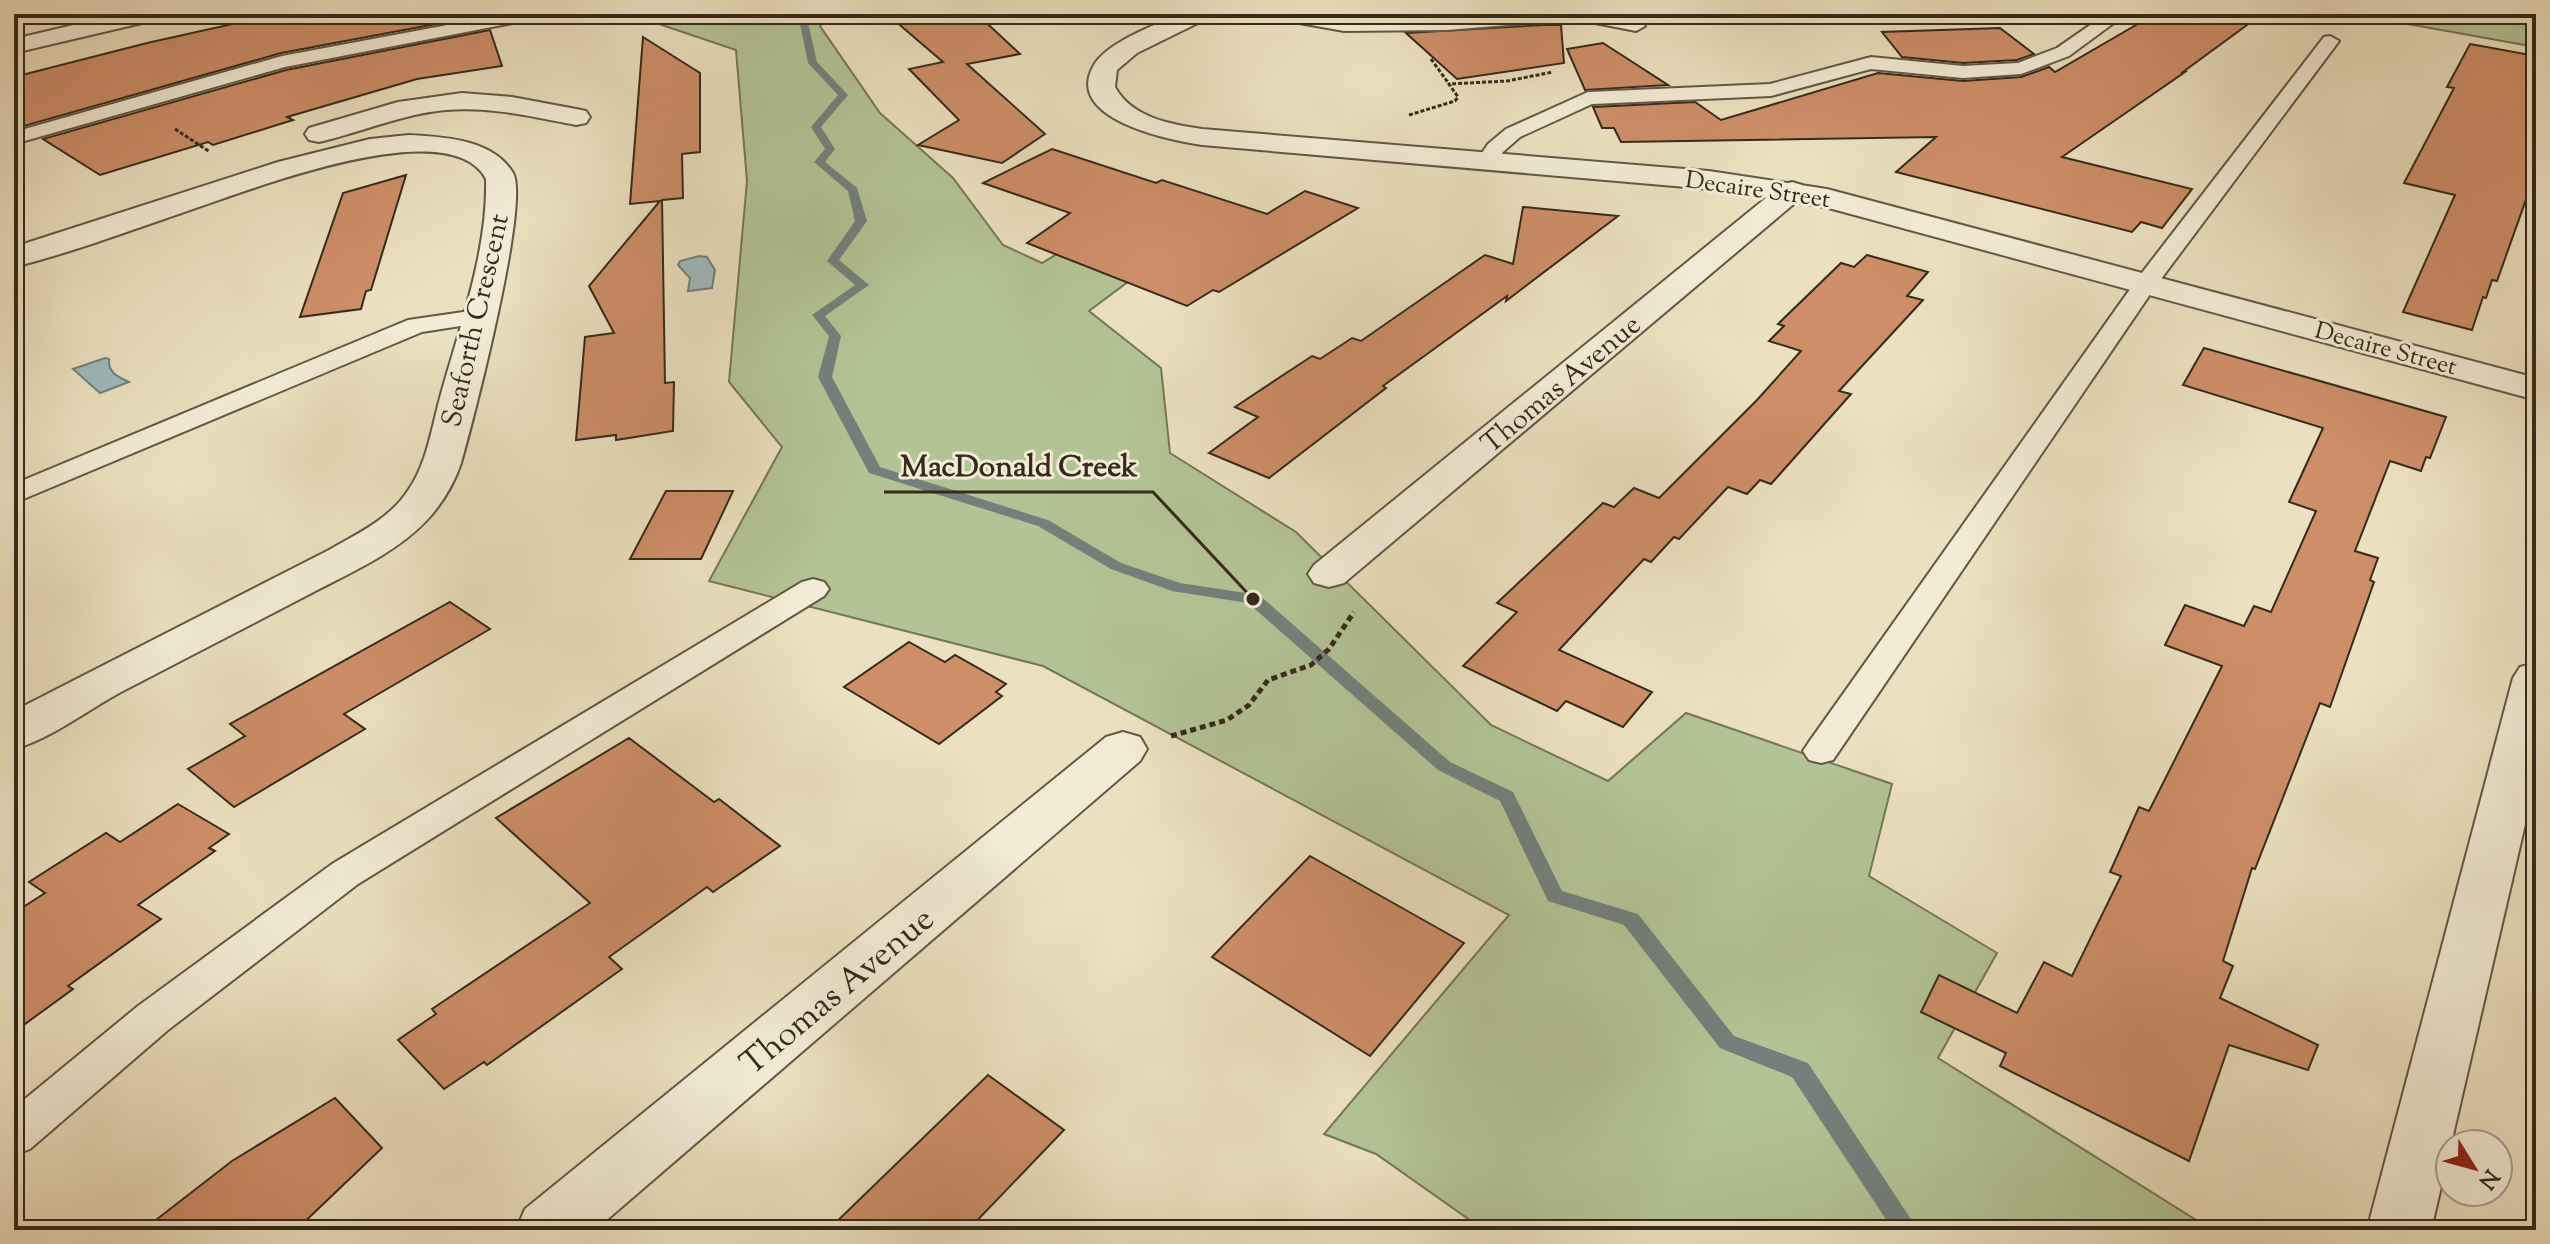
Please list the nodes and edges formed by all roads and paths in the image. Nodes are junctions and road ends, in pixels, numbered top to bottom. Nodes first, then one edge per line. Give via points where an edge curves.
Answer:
1 (151, 14) edge
2 (533, 14) edge
3 (1198, 14) edge
4 (1277, 14) edge
5 (2117, 14) edge
6 (2478, 14) edge
7 (1636, 26) dead end
8 (2536, 26) edge
9 (2330, 41) dead end
10 (17, 45) edge
11 (1556, 71) dead end
12 (1963, 72) junction
13 (1447, 79) dead end
14 (1449, 84) junction
15 (1980, 94) dead end
16 (134, 102) junction
17 (576, 117) dead end
18 (1403, 117) dead end
19 (14, 138) edge
20 (1486, 162) junction
21 (227, 165) junction
22 (1792, 191) junction
23 (14, 238) edge
24 (14, 257) edge
25 (2146, 283) junction
26 (477, 317) junction
27 (2536, 389) edge
28 (14, 494) edge
29 (1329, 574) joint
30 (813, 589) dead end
31 (2536, 678) edge
32 (14, 732) edge
33 (1123, 749) joint
34 (1821, 751) dead end
35 (14, 1135) edge
36 (548, 1230) edge
37 (2399, 1230) edge

1 - 10 street
2 - 16 lane via 282,62
3 - 20 street, Decaire Street via 1138,43 1105,67 1103,92 1114,106 1148,124 1202,137
4 - 7 lane via 1344,26 1590,17
5 - 12 lane via 2049,59 2008,70
6 - 8 path
9 - 25 lane
11 - 14 path via 1507,81
12 - 15 lane
12 - 20 lane via 1871,63 1771,90 1588,98 1513,133
13 - 14 path
14 - 18 path via 1458,97 1455,101
16 - 19 lane
16 - 21 path
17 - 21 street via 448,101 385,113
20 - 22 street, Decaire Street
21 - 23 street
22 - 25 street, Decaire Street
22 - 29 street, Thomas Avenue
24 - 26 street, Seaforth Crescent via 329,156 383,146 453,147 494,167 503,190
25 - 27 street, Decaire Street
25 - 34 lane
26 - 28 lane via 417,325
26 - 32 street, Seaforth Crescent via 441,464 416,511 344,559
29 - 33 path via 1357,608 1331,651 1308,668 1268,680 1257,700 1233,720
30 - 35 lane via 345,874 153,1018
31 - 37 street
33 - 36 street, Thomas Avenue

